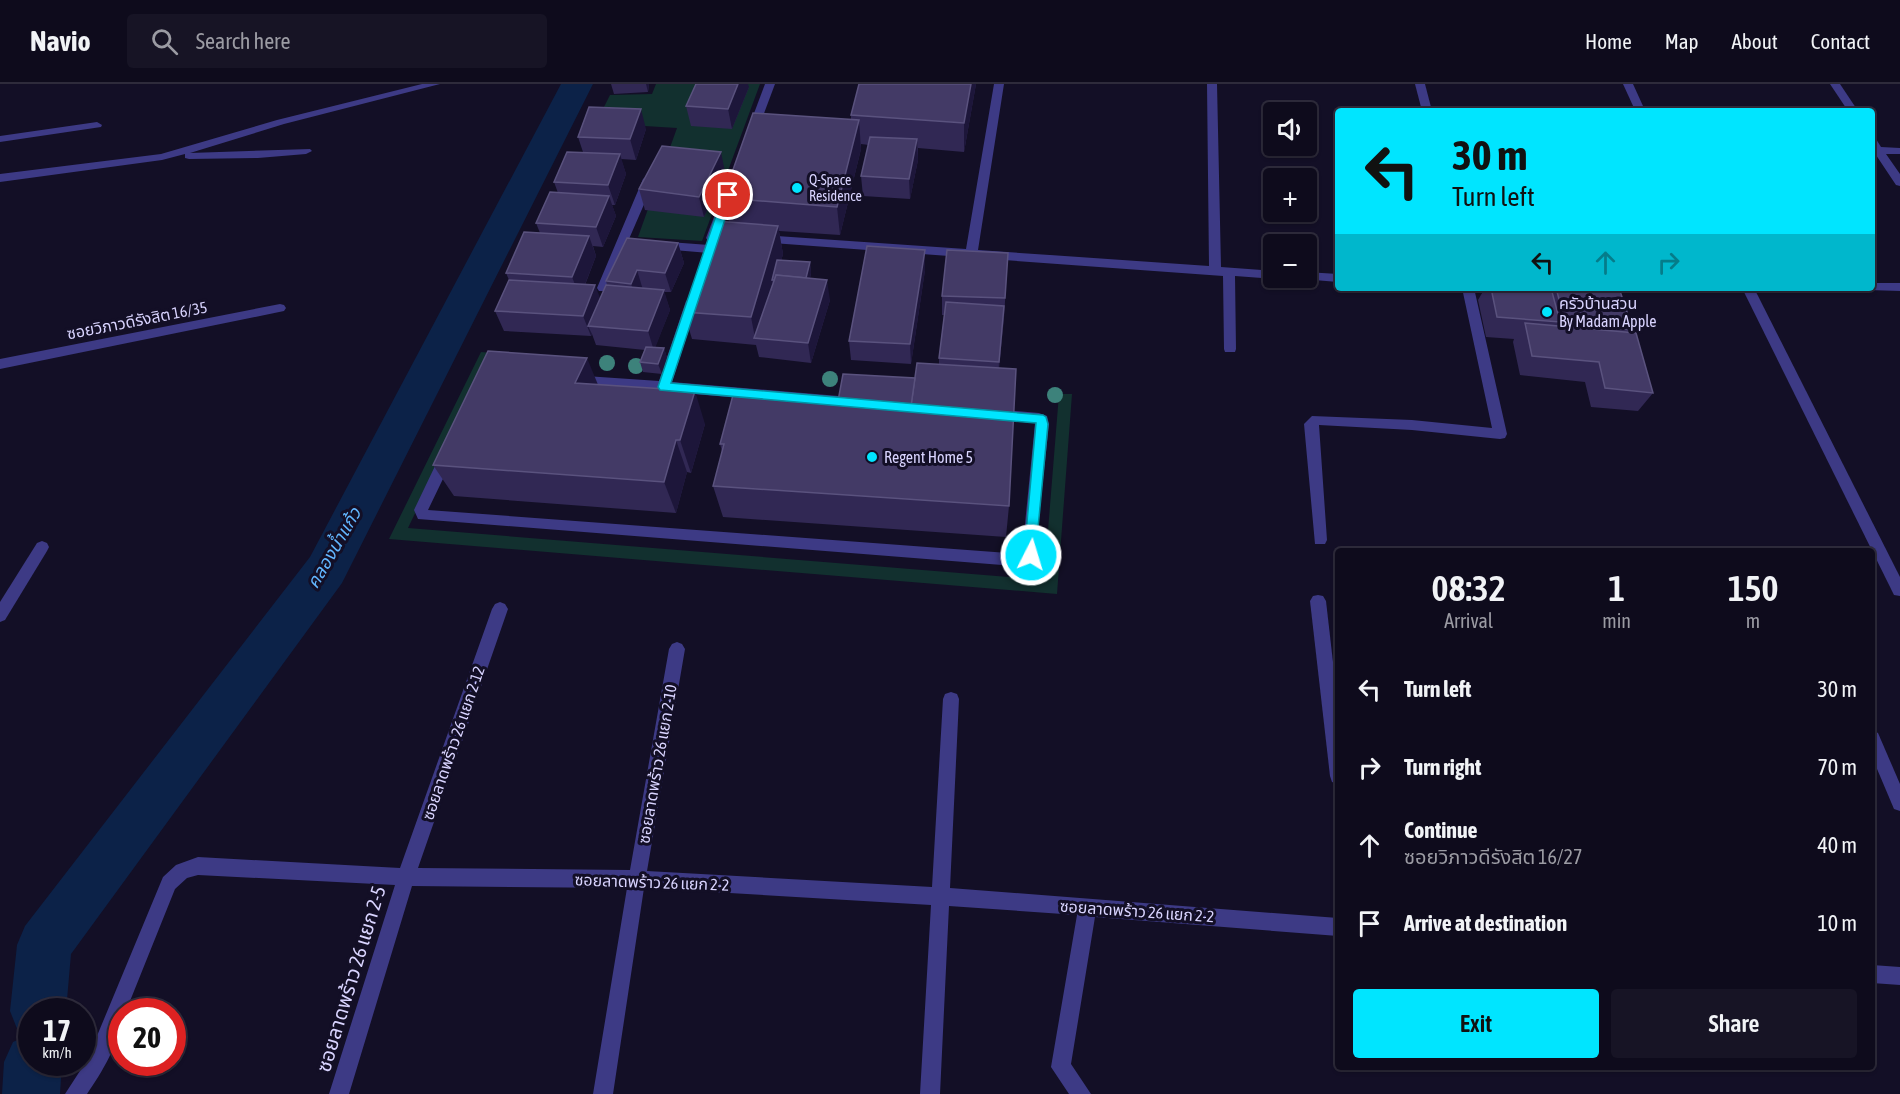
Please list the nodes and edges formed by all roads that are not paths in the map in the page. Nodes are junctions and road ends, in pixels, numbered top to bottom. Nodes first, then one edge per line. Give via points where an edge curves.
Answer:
1 (435, 84) edge
2 (770, 84) edge
3 (999, 84) edge
4 (1212, 84) edge
5 (1420, 84) edge
6 (1628, 84) edge
7 (1835, 84) edge
8 (1638, 105) dead end
9 (1426, 108) edge
10 (1851, 108) edge
11 (97, 125) dead end
12 (0, 139) edge
13 (747, 144) edge
14 (1875, 145) edge
15 (306, 151) dead end
16 (1900, 151) edge
17 (162, 157) junction
18 (652, 171) edge
19 (735, 174) edge
20 (0, 178) edge
21 (1900, 182) edge
22 (748, 238) edge
23 (622, 242) junction
24 (971, 255) junction
25 (1215, 271) junction
26 (1229, 272) junction
27 (1263, 274) edge
28 (1317, 277) edge
29 (1335, 278) edge
30 (1875, 287) edge
31 (1900, 287) edge
32 (603, 288) edge
33 (695, 291) edge
34 (1469, 291) edge
35 (1750, 291) edge
36 (280, 308) dead end
37 (1230, 349) dead end
38 (0, 364) edge
39 (664, 387) junction
40 (1320, 540) dead end
41 (42, 547) dead end
42 (1899, 590) edge
43 (1318, 600) dead end
44 (500, 609) dead end
45 (0, 615) edge
46 (677, 649) dead end
47 (951, 699) dead end
48 (1875, 745) edge
49 (1335, 750) edge
50 (1900, 803) edge
51 (406, 877) junction
52 (637, 879) junction
53 (940, 898) junction
54 (1087, 908) junction
55 (1335, 927) edge
56 (1875, 974) edge
57 (1900, 976) edge
58 (75, 1094) edge
59 (339, 1094) edge
60 (603, 1094) edge
61 (930, 1094) edge
62 (1081, 1094) edge

1 - 17 street via 281,122
2 - 13 street
3 - 24 street
4 - 25 street
5 - 9 street
6 - 8 street
7 - 10 street
11 - 12 street
14 - 16 street
14 - 21 street
15 - 17 street
17 - 20 street
18 - 23 street
19 - 23 street via 719,236 707,254
22 - 24 street
23 - 32 street
24 - 25 street
25 - 26 street
26 - 27 street
26 - 37 street
28 - 29 street
30 - 31 street
33 - 39 street
34 - 40 street via 1500,434 1317,420 1311,424
35 - 42 street
36 - 38 street, ซอยวิภาวดีรังสิต 16/35
39 - 39 street via 1039,418 1042,424 1029,559 421,513 489,372
41 - 45 street
43 - 49 street
44 - 51 street, ซอยลาดพร้าว 26 แยก 2-12
46 - 52 street, ซอยลาดพร้าว 26 แยก 2-10
47 - 53 street
48 - 50 street
51 - 52 street, ซอยลาดพร้าว 26 แยก 2-2
51 - 58 street, ซอยลาดพร้าว 26 แยก 2-2 via 198,866 182,871 169,884 94,1067
51 - 59 street, ซอยลาดพร้าว 26 แยก 2-5
52 - 53 street, ซอยลาดพร้าว 26 แยก 2-2
52 - 60 street, ซอยลาดพร้าว 26 แยก 2-10
53 - 54 street, ซอยลาดพร้าว 26 แยก 2-2
53 - 61 street
54 - 55 street, ซอยลาดพร้าว 26 แยก 2-2
54 - 62 street via 1061,1067
56 - 57 street

